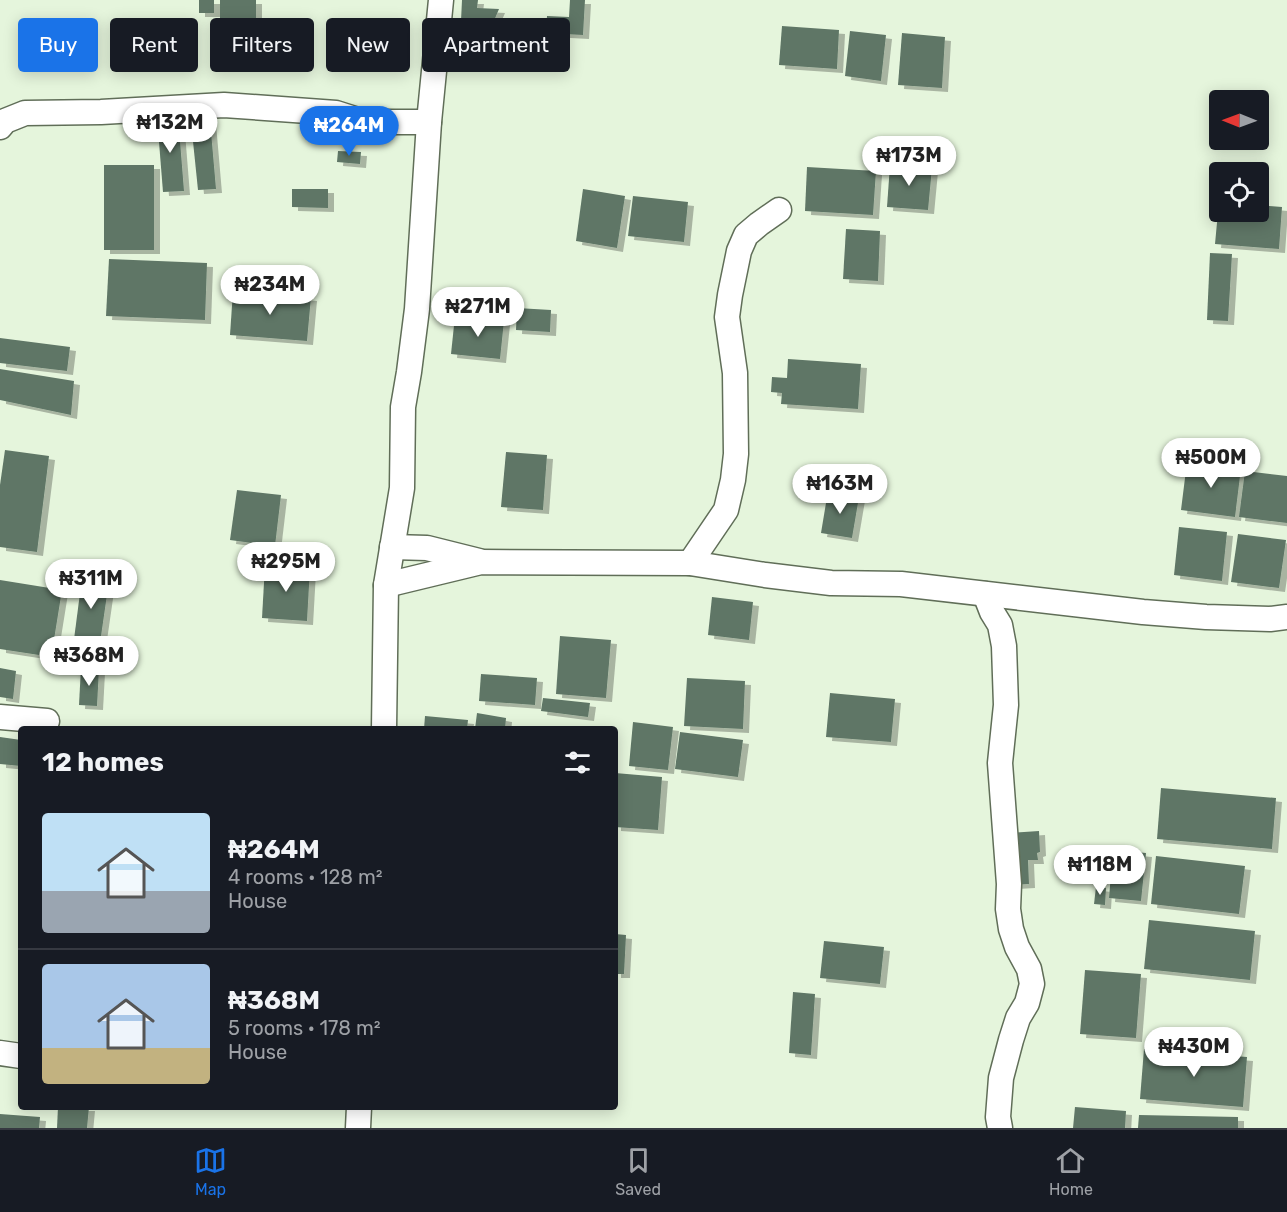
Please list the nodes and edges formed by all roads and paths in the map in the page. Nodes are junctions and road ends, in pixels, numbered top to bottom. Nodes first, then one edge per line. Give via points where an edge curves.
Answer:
1 (441, 0) edge
2 (429, 122) junction
3 (0, 127) edge
4 (779, 210) dead end
5 (392, 547) junction
6 (481, 562) junction
7 (690, 563) junction
8 (386, 585) junction
9 (985, 594) junction
10 (1287, 616) edge
11 (0, 717) edge
12 (47, 722) dead end
13 (384, 726) edge
14 (0, 1053) edge
15 (18, 1056) edge
16 (359, 1110) edge
17 (358, 1128) edge
18 (1000, 1128) edge

1 - 2 street
2 - 3 street via 381,122 358,120 336,112 224,105 24,113
2 - 5 street via 417,309 403,407 402,488
4 - 7 street via 746,235 740,250 727,317 735,373 733,480 726,510
5 - 6 street via 427,548
5 - 8 street
6 - 7 street
6 - 8 street
7 - 9 street via 831,583 900,584
8 - 13 street
9 - 10 street via 1195,616
9 - 18 street via 1000,626 1004,646 1006,705 1000,764 1008,909 1011,929 1032,984 1001,1078
11 - 12 street
14 - 15 street
16 - 17 street

